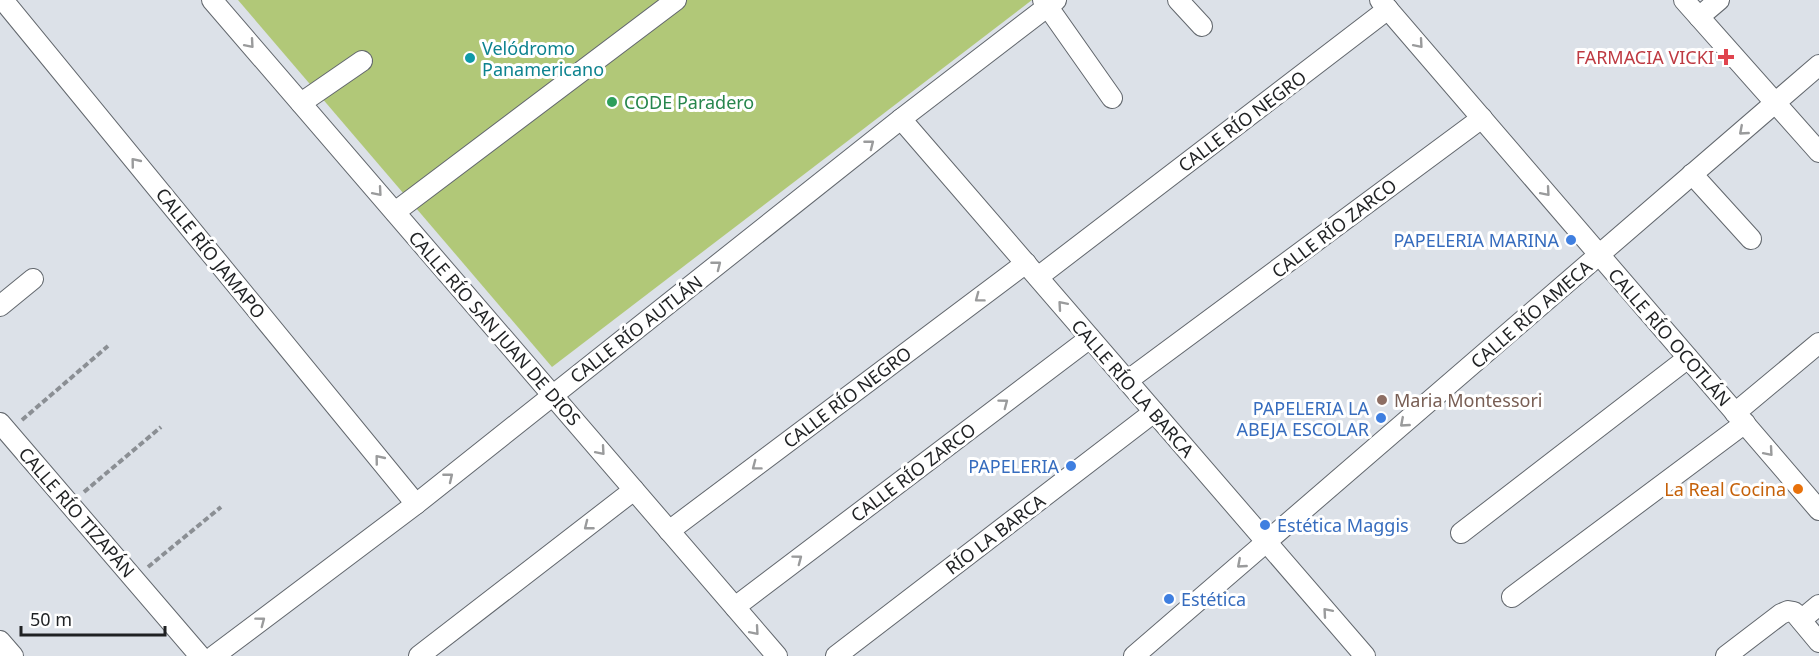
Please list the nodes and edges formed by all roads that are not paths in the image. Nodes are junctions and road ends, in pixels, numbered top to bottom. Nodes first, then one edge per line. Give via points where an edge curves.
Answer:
1 (212, 0) edge
2 (676, 0) edge
3 (1178, 0) edge
4 (1684, 0) edge
5 (1719, 0) edge
6 (4, 2) edge
7 (1049, 2) edge
8 (1384, 5) edge
9 (1699, 17) junction
10 (1202, 26) dead end
11 (362, 61) dead end
12 (1819, 66) edge
13 (1112, 98) dead end
14 (301, 103) junction
15 (1775, 103) junction
16 (1482, 118) junction
17 (901, 119) junction
18 (1819, 152) edge
19 (1692, 174) junction
20 (395, 212) junction
21 (1750, 239) dead end
22 (1599, 255) junction
23 (1032, 270) junction
24 (33, 279) dead end
25 (0, 306) edge
26 (1090, 338) junction
27 (1819, 343) edge
28 (1688, 358) junction
29 (1128, 381) junction
30 (553, 395) junction
31 (1154, 412) junction
32 (1740, 418) junction
33 (4, 428) edge
34 (634, 490) junction
35 (416, 504) junction
36 (1819, 510) edge
37 (669, 531) junction
38 (1461, 533) dead end
39 (1267, 542) junction
40 (1512, 597) dead end
41 (1819, 605) edge
42 (735, 607) junction
43 (1801, 620) junction
44 (0, 641) edge
45 (1819, 642) edge
46 (13, 656) edge
47 (200, 656) edge
48 (214, 656) edge
49 (419, 656) edge
50 (777, 656) edge
51 (836, 656) edge
52 (1134, 656) edge
53 (1365, 656) edge
54 (1726, 656) edge

1 -> 14 street, CALLE RÍO SAN JUAN DE DIOS
2 - 20 street
3 - 10 street
4 - 9 street
5 - 9 street
35 -> 6 street, CALLE RÍO JAMAPO
7 - 13 street
7 - 17 street, CALLE RÍO AUTLÁN
8 -> 16 street, CALLE RÍO OCOTLÁN
8 - 23 street, CALLE RÍO NEGRO
9 - 15 street
11 - 14 street
12 - 15 street, CALLE RÍO AMECA
14 -> 20 street, CALLE RÍO SAN JUAN DE DIOS
15 - 18 street
15 -> 19 street, CALLE RÍO AMECA
16 -> 22 street, CALLE RÍO OCOTLÁN
16 - 29 street, CALLE RÍO ZARCO
17 - 23 street, CALLE RÍO LA BARCA
30 -> 17 street, CALLE RÍO AUTLÁN
19 - 21 street
19 - 22 street, CALLE RÍO AMECA
20 - 30 street, CALLE RÍO SAN JUAN DE DIOS
22 - 28 street, CALLE RÍO OCOTLÁN
22 -> 39 street, CALLE RÍO AMECA
26 -> 23 street, CALLE RÍO LA BARCA
23 -> 37 street, CALLE RÍO NEGRO
24 - 25 street
26 - 29 street, CALLE RÍO LA BARCA
42 -> 26 street, CALLE RÍO ZARCO
27 - 32 street
28 - 32 street, CALLE RÍO OCOTLÁN
28 - 38 street
29 - 31 street, CALLE RÍO LA BARCA
30 -> 34 street, CALLE RÍO SAN JUAN DE DIOS
35 -> 30 street, CALLE RÍO AUTLÁN
31 - 39 street, CALLE RÍO LA BARCA
31 - 51 street, RÍO LA BARCA
32 -> 36 street, CALLE RÍO OCOTLÁN
32 - 40 street
33 - 47 street, CALLE RÍO TIZAPÁN
34 - 37 street, CALLE RÍO SAN JUAN DE DIOS
34 -> 49 street
48 -> 35 street, CALLE RÍO AUTLÁN
37 - 42 street, CALLE RÍO SAN JUAN DE DIOS
39 -> 52 street, CALLE RÍO AMECA
53 -> 39 street, CALLE RÍO LA BARCA
41 - 43 street
42 -> 50 street, CALLE RÍO SAN JUAN DE DIOS
43 - 45 street
43 - 54 street via 1794,612 1781,614
44 - 46 street

